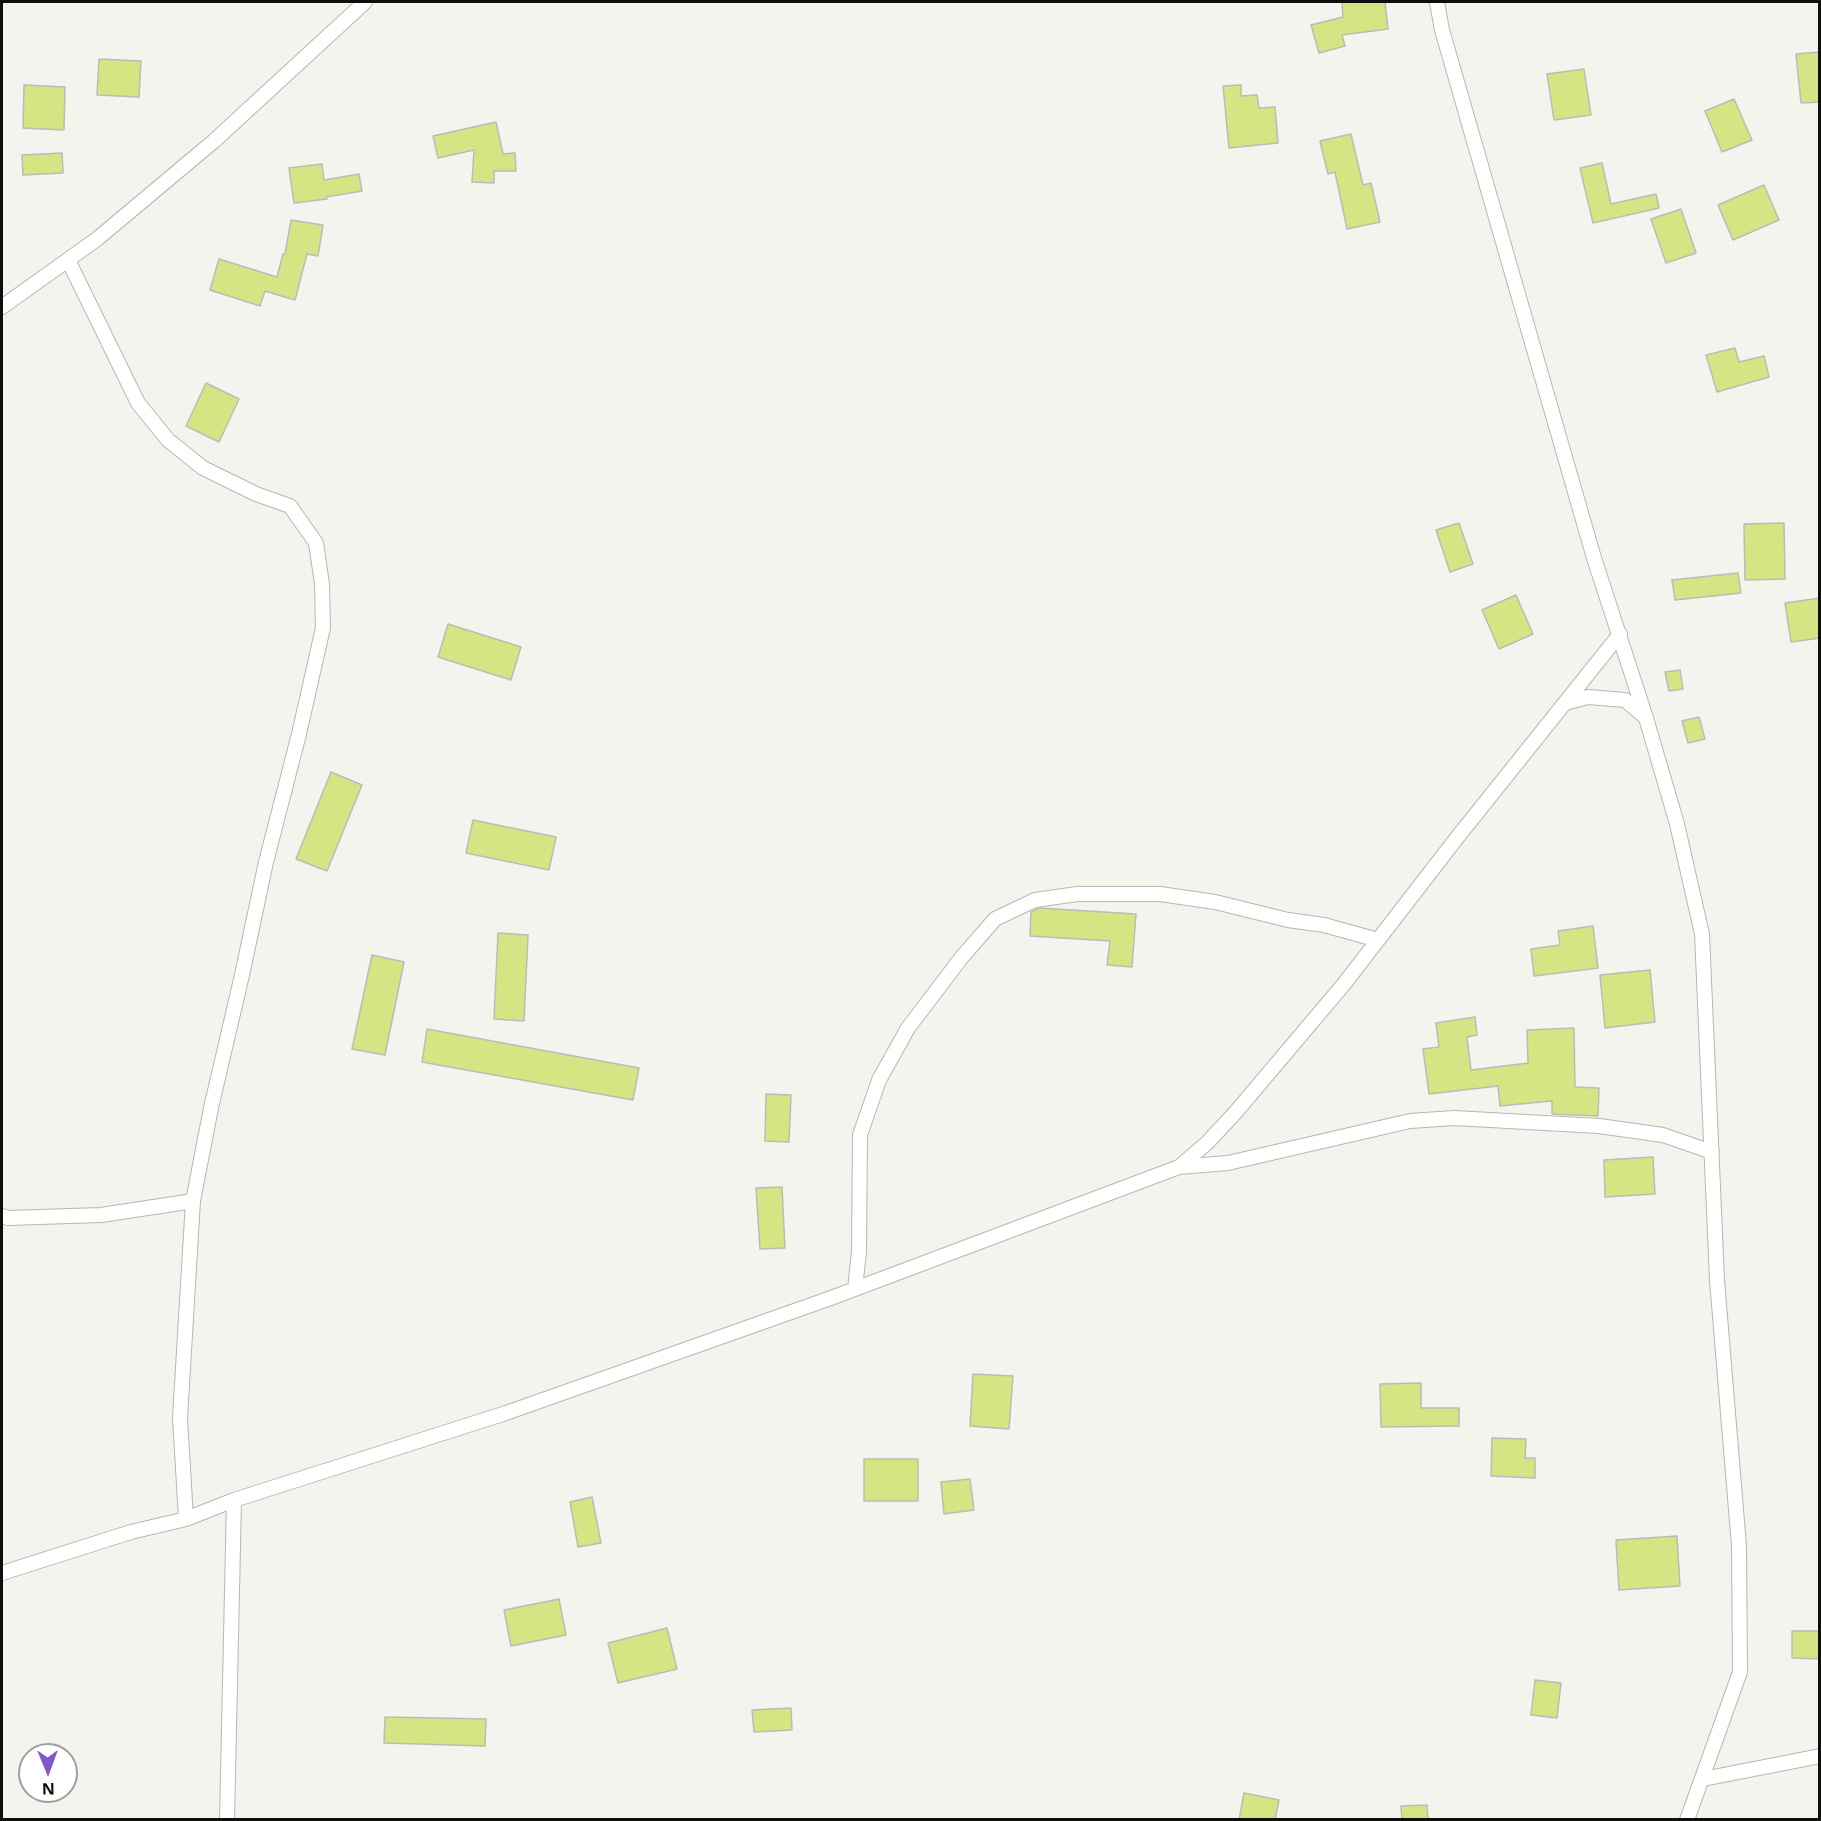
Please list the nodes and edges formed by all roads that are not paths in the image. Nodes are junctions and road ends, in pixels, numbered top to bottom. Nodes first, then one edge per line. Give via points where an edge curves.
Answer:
1 (365, 2) edge
2 (1437, 2) edge
3 (68, 260) junction
4 (2, 307) edge
5 (1620, 634) junction
6 (1565, 703) junction
7 (1646, 718) junction
8 (1378, 940) junction
9 (1712, 1152) junction
10 (1179, 1167) junction
11 (192, 1201) junction
12 (2, 1216) edge
13 (855, 1289) junction
14 (234, 1500) junction
15 (186, 1519) junction
16 (2, 1573) edge
17 (1820, 1756) edge
18 (1702, 1779) junction
19 (227, 1820) edge
20 (1687, 1820) edge

1 - 3 street via 214,141
2 - 5 street via 1519,301
3 - 4 street
3 - 11 street via 138,403 168,440 203,468 290,506 315,543 322,584 322,628
5 - 6 street
5 - 7 street
6 - 7 street via 1588,697 1625,700
6 - 8 street
7 - 9 street via 1677,825 1702,934
8 - 10 street via 1235,1113
8 - 13 street via 1324,925 1160,894 1077,894 1035,900 995,919 908,1028 879,1080 860,1136
9 - 10 street via 1663,1135 1599,1126 1454,1118 1410,1121 1228,1163
9 - 18 street via 1717,1280 1739,1546 1740,1672
10 - 13 street
11 - 12 street via 101,1215
11 - 15 street via 180,1418
13 - 14 street via 506,1413
14 - 15 street
14 - 19 street
15 - 16 street via 131,1532
17 - 18 street
18 - 20 street

